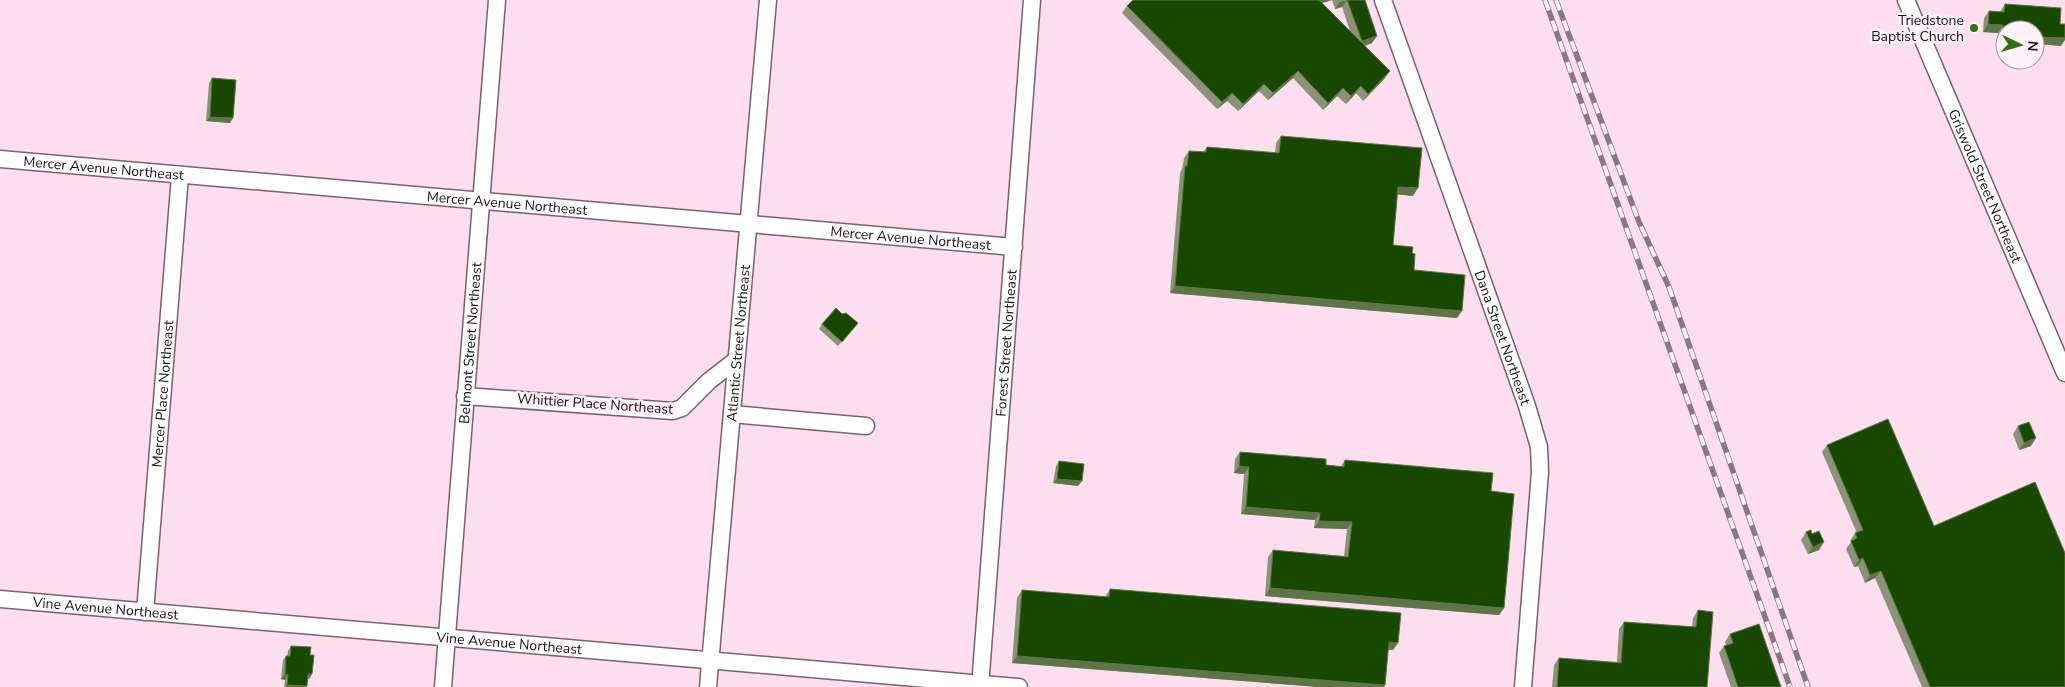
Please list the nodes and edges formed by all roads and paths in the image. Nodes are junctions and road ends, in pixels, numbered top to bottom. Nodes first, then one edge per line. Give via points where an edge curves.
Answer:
1 (497, 0) edge
2 (768, 0) edge
3 (1032, 0) edge
4 (1383, 0) edge
5 (1906, 0) edge
6 (0, 159) edge
7 (180, 176) junction
8 (481, 201) junction
9 (749, 225) junction
10 (1014, 247) junction
11 (736, 360) junction
12 (2065, 373) edge
13 (466, 396) junction
14 (732, 414) junction
15 (866, 426) dead end
16 (0, 599) edge
17 (145, 612) junction
18 (446, 638) junction
19 (711, 660) junction
20 (980, 685) edge
21 (442, 687) edge
22 (708, 687) edge
23 (1019, 687) edge
24 (1523, 687) edge

1 - 8 street, Belmont Street Northeast
2 - 9 street, Atlantic Street Northeast
3 - 10 street, Forest Street Northeast
4 - 24 street, Dana Street Northeast via 1533,422 1539,447 1540,472
5 - 12 street, Griswold Street Northeast
6 - 7 street, Mercer Avenue Northeast
7 - 8 street, Mercer Avenue Northeast
7 - 17 street, Mercer Place Northeast
8 - 9 street, Mercer Avenue Northeast
8 - 13 street, Belmont Street Northeast
9 - 10 street, Mercer Avenue Northeast
9 - 11 street, Atlantic Street Northeast
10 - 20 street, Forest Street Northeast
11 - 13 street, Whittier Place Northeast via 682,408 673,412
11 - 14 street, Atlantic Street Northeast
13 - 18 street, Belmont Street Northeast
14 - 15 street
14 - 19 street, Atlantic Street Northeast
16 - 17 street, Vine Avenue Northeast
17 - 18 street, Vine Avenue Northeast
18 - 19 street, Vine Avenue Northeast
18 - 21 street, Belmont Street Northeast
19 - 20 street, Vine Avenue Northeast
19 - 22 street, Atlantic Street Northeast
20 - 23 street, Vine Avenue Northeast

